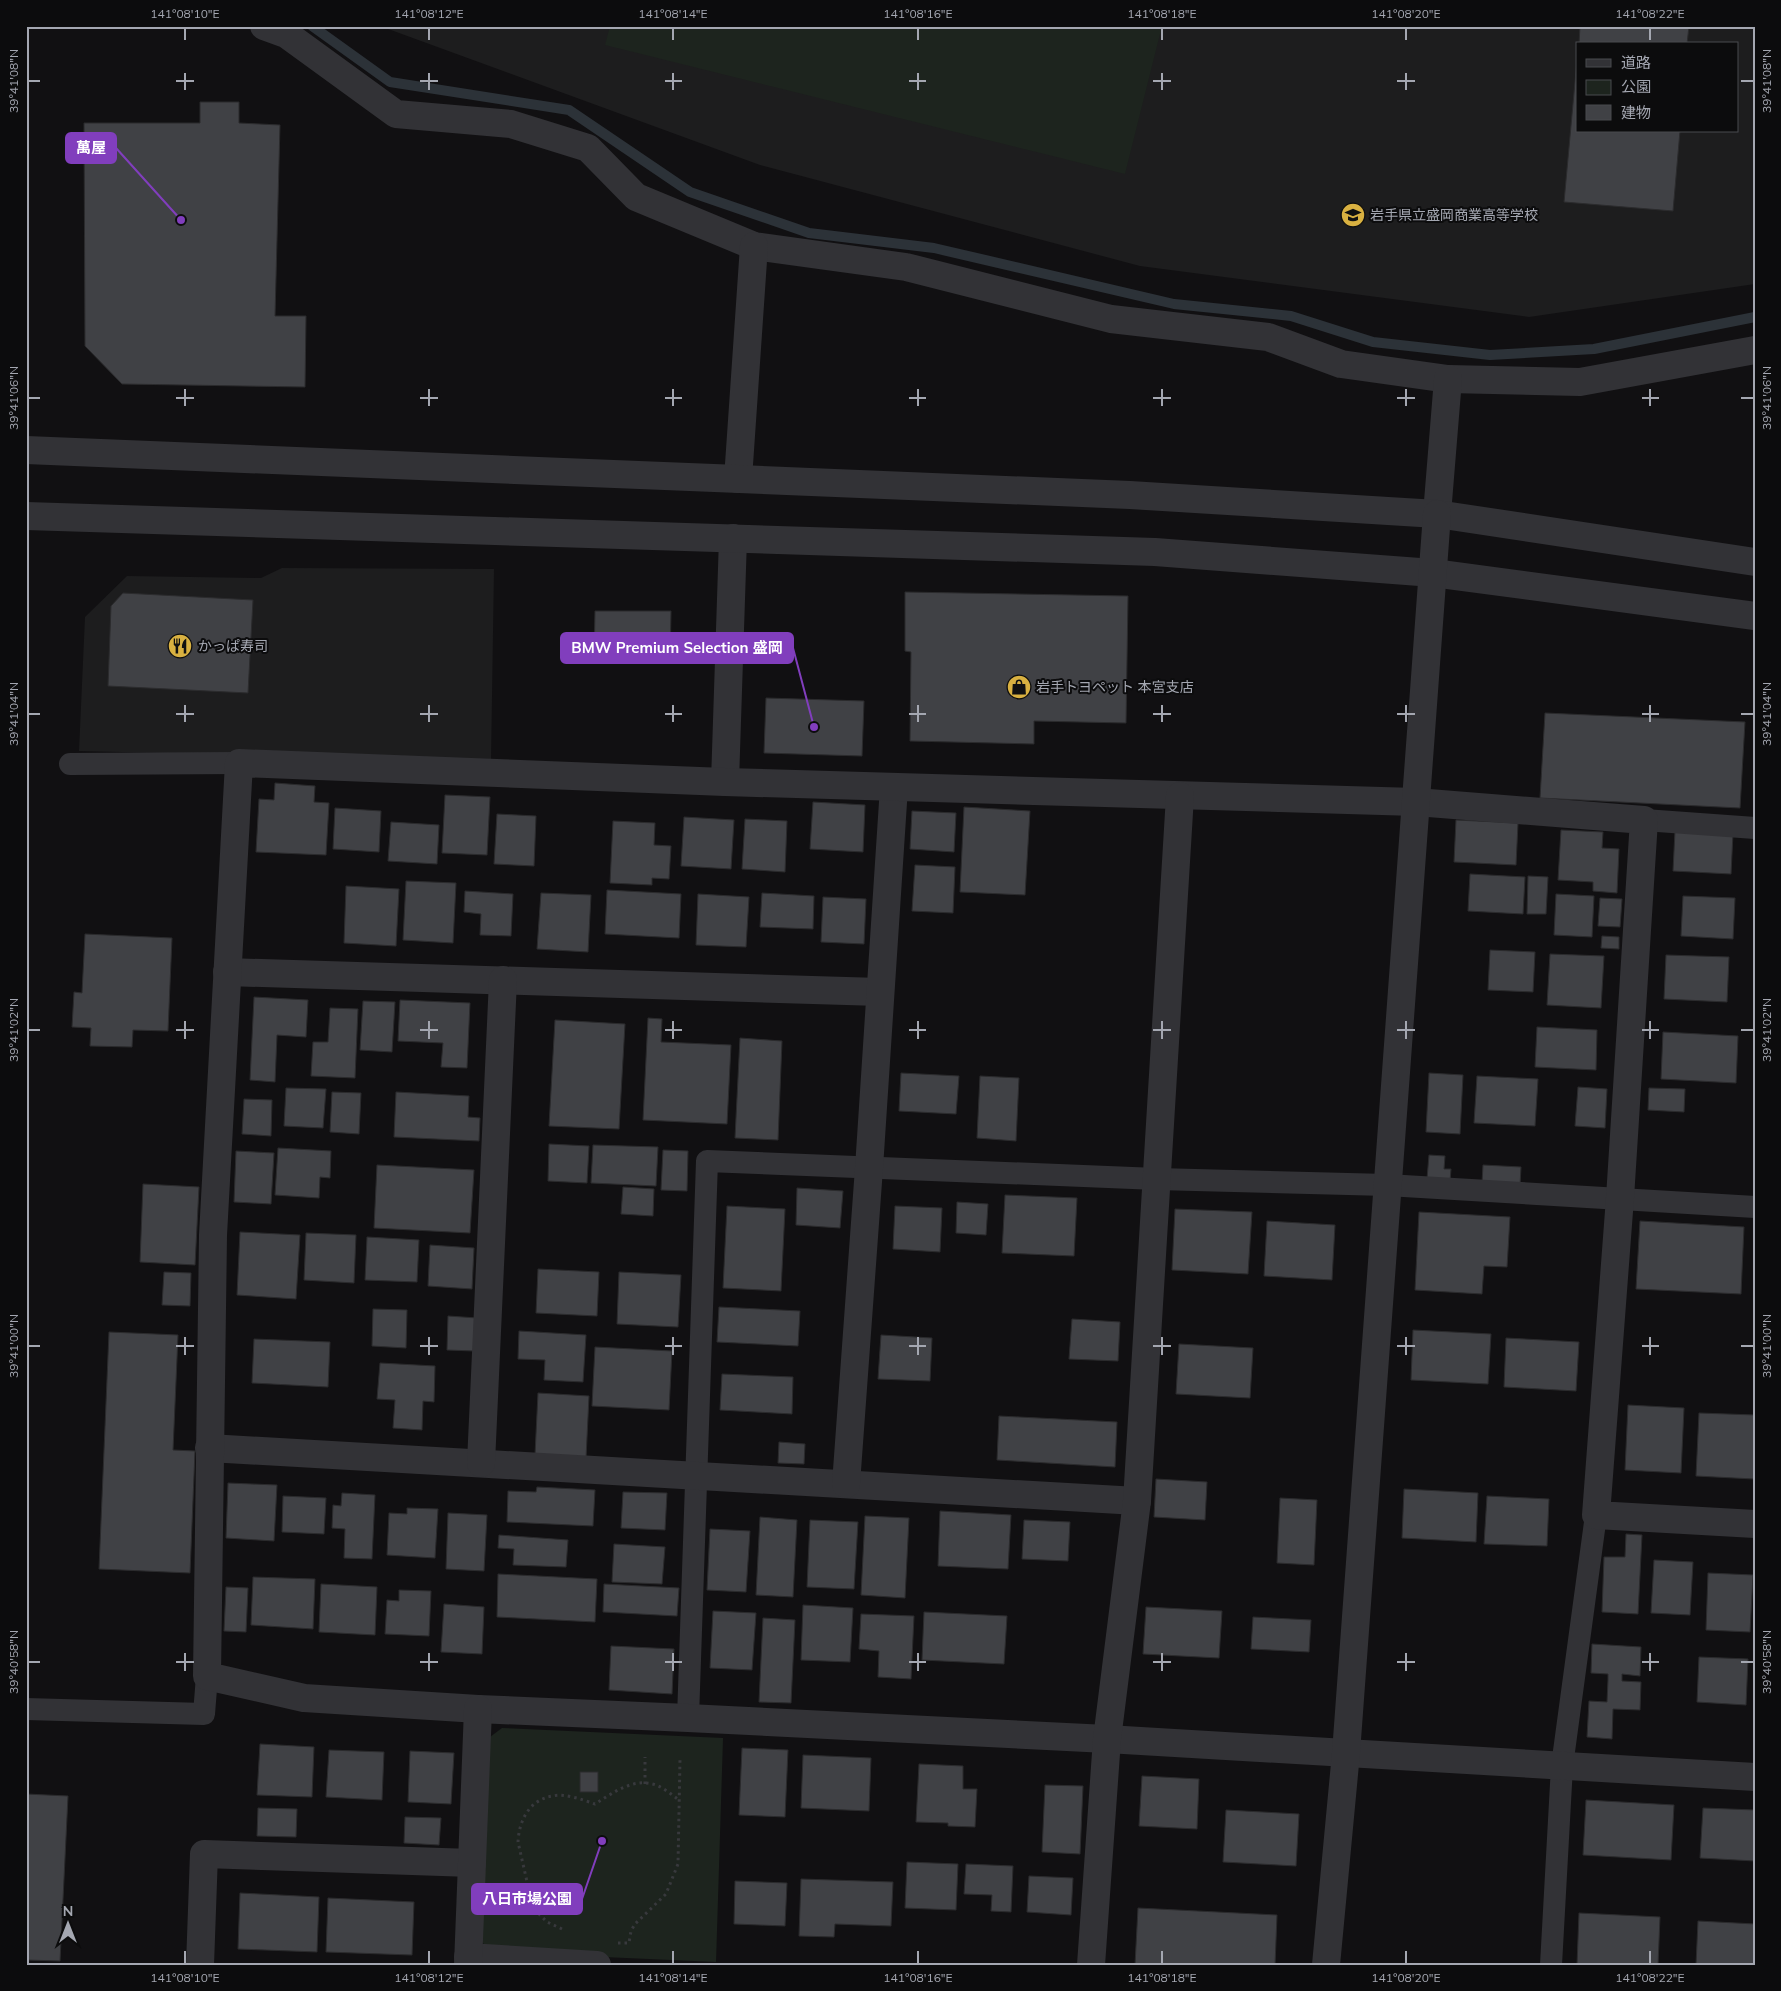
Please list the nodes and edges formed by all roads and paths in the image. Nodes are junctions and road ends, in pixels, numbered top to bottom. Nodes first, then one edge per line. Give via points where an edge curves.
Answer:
1 (264, 26) edge
2 (754, 246) junction
3 (1755, 350) edge
4 (1448, 379) junction
5 (26, 450) edge
6 (738, 480) junction
7 (1437, 514) junction
8 (26, 516) edge
9 (733, 538) junction
10 (1755, 562) edge
11 (1433, 573) junction
12 (1755, 616) edge
13 (238, 763) junction
14 (70, 764) dead end
15 (725, 782) junction
16 (894, 787) junction
17 (1180, 796) junction
18 (1416, 802) junction
19 (1644, 820) junction
20 (1755, 828) edge
21 (227, 972) junction
22 (503, 980) junction
23 (880, 992) junction
24 (869, 1168) junction
25 (1157, 1179) junction
26 (1387, 1185) junction
27 (1620, 1198) junction
28 (1755, 1206) edge
29 (209, 1448) junction
30 (481, 1463) junction
31 (697, 1476) junction
32 (846, 1484) junction
33 (1137, 1501) junction
34 (1596, 1515) junction
35 (1755, 1524) edge
36 (207, 1676) junction
37 (26, 1709) edge
38 (478, 1709) junction
39 (688, 1718) junction
40 (1107, 1739) junction
41 (1346, 1754) junction
42 (645, 1758) dead end
43 (680, 1759) dead end
44 (1562, 1766) junction
45 (1755, 1777) edge
46 (645, 1784) junction
47 (679, 1800) junction
48 (472, 1863) junction
49 (533, 1908) dead end
50 (629, 1943) dead end
51 (468, 1961) edge
52 (200, 1965) edge
53 (597, 1965) edge
54 (1091, 1965) edge
55 (1326, 1965) edge
56 (1550, 1965) edge

1 - 2 street via 286,34 396,114 511,124 588,148 636,197
2 - 4 street via 906,267 1111,319 1268,337 1341,364
2 - 6 street
3 - 4 street via 1580,382
4 - 7 street
5 - 6 street
6 - 7 street via 1130,495
7 - 10 street
7 - 11 street
8 - 9 street
9 - 11 street via 1155,552
9 - 15 street
11 - 12 street
11 - 18 street
13 - 14 street
13 - 15 street
13 - 21 street
15 - 16 street
16 - 17 street
16 - 23 street
17 - 18 street
17 - 25 street
18 - 19 street
18 - 26 street
19 - 20 street
19 - 27 street
21 - 22 street
21 - 29 street via 213,1235
22 - 23 street
22 - 30 street
23 - 24 street
24 - 25 street
24 - 31 street via 707,1161
24 - 32 street
25 - 26 street
25 - 33 street
26 - 27 street
26 - 41 street
27 - 28 street
27 - 34 street
29 - 30 street
29 - 36 street
30 - 31 street
31 - 32 street
31 - 39 street
32 - 33 street
33 - 40 street
34 - 35 street
34 - 44 street
36 - 37 street via 204,1714
36 - 38 street via 304,1698
38 - 39 street
38 - 48 street
39 - 40 street
40 - 41 street
40 - 54 street
41 - 44 street
41 - 55 street
42 - 46 path
43 - 47 path
44 - 45 street
44 - 56 street
46 - 47 path via 655,1785
46 - 49 path via 625,1785 595,1804 554,1795 527,1810 518,1831 518,1842
47 - 50 path via 678,1864 674,1878 666,1894 635,1924
48 - 51 street
48 - 52 street via 204,1854
51 - 53 street

